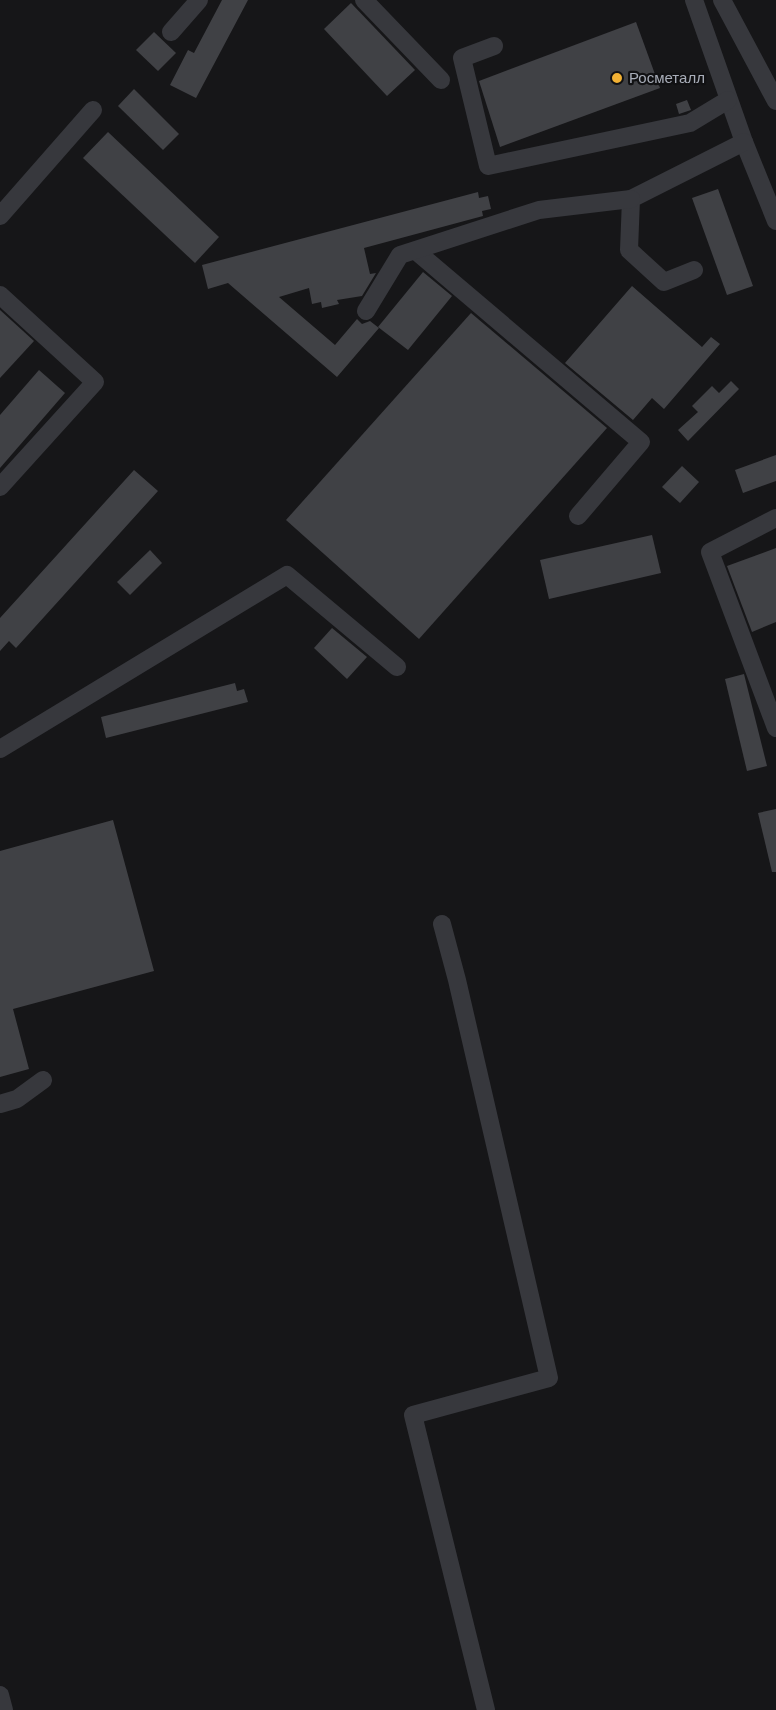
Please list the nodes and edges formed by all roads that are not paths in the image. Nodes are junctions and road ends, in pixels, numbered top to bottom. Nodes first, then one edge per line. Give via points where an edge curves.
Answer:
1 (199, 0) edge
2 (364, 0) edge
3 (694, 0) edge
4 (722, 0) edge
5 (171, 32) dead end
6 (494, 46) dead end
7 (441, 80) dead end
8 (728, 99) junction
9 (776, 100) edge
10 (93, 110) dead end
11 (744, 142) junction
12 (631, 199) junction
13 (0, 216) edge
14 (776, 220) edge
15 (417, 252) junction
16 (694, 270) dead end
17 (0, 295) edge
18 (366, 311) dead end
19 (0, 487) edge
20 (578, 516) dead end
21 (776, 518) edge
22 (397, 667) dead end
23 (772, 704) edge
24 (776, 728) edge
25 (0, 749) edge
26 (442, 924) dead end
27 (43, 1080) dead end
28 (0, 1104) edge
29 (0, 1695) edge
30 (4, 1710) edge
31 (486, 1710) edge

1 - 5 street
2 - 7 street
3 - 8 street
4 - 9 street
6 - 8 street via 462,58 488,166 690,123
8 - 11 street
10 - 13 street
11 - 12 street
11 - 14 street
12 - 15 street via 538,210
12 - 16 street via 629,249 664,282
15 - 18 street via 400,255
15 - 20 street via 641,442
17 - 19 street via 95,382
21 - 23 street via 710,552
22 - 25 street via 287,575
23 - 24 street
26 - 31 street via 549,1378 413,1415
27 - 28 street via 17,1099
29 - 30 street

